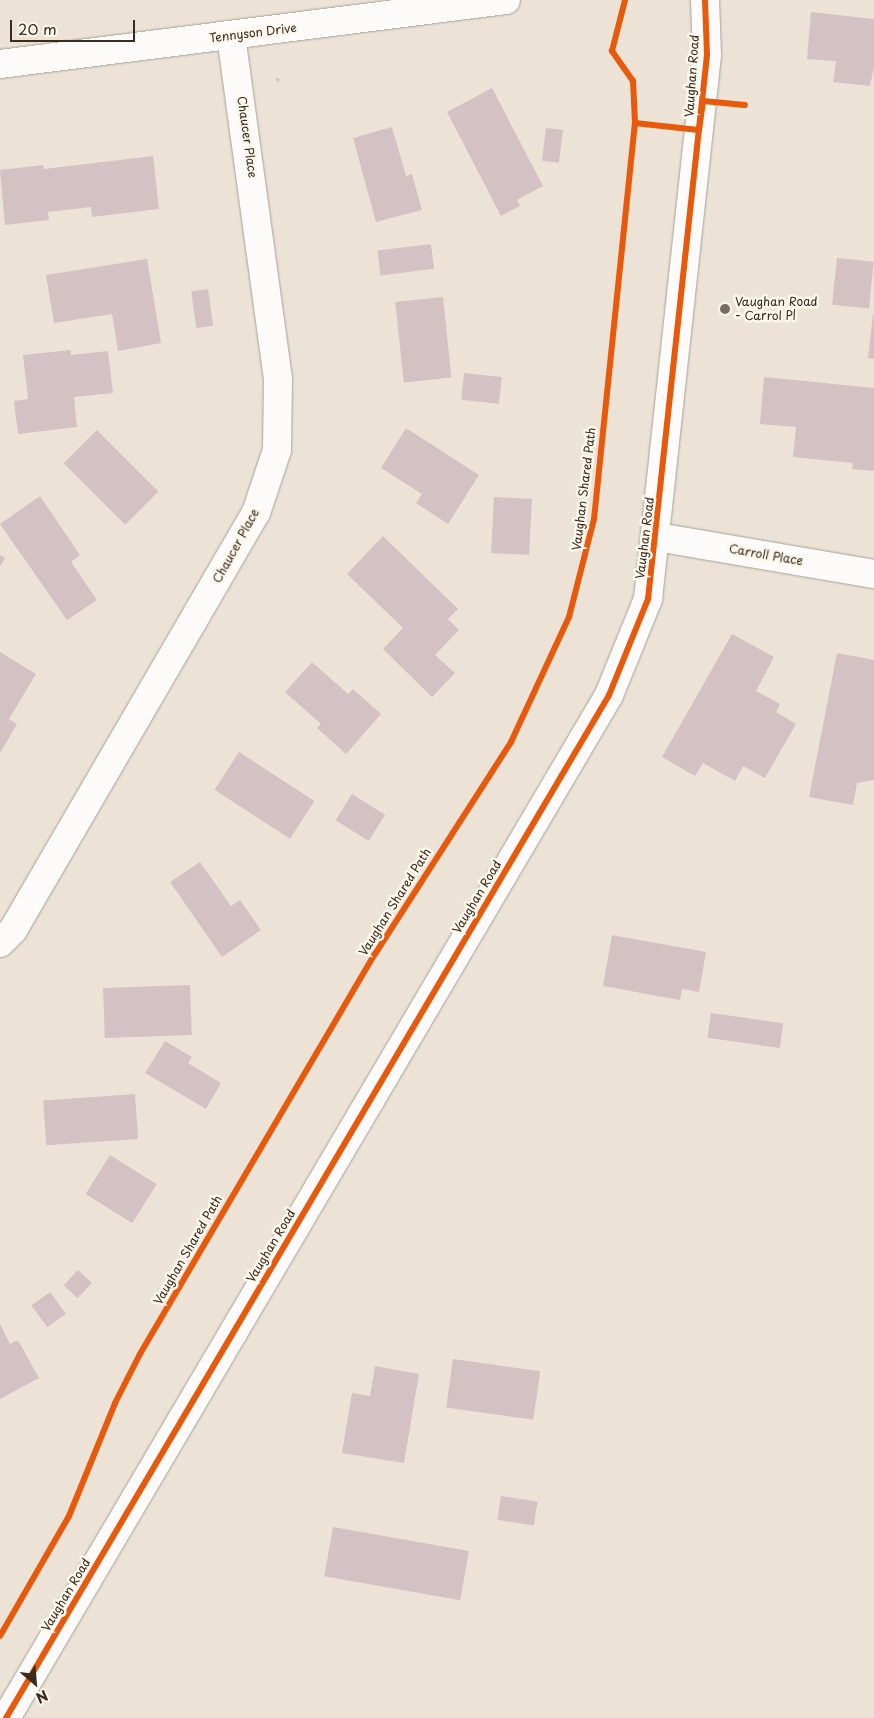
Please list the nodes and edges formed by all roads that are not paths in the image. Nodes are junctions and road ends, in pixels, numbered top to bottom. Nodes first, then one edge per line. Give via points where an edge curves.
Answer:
1 (506, 0) edge
2 (705, 0) edge
3 (231, 36) junction
4 (0, 64) edge
5 (657, 537) junction
6 (874, 574) edge
7 (0, 943) edge
8 (6, 1718) edge

1 - 3 street, Tennyson Drive
2 - 5 street, Vaughan Road via 707,55
3 - 4 street, Tennyson Drive
3 - 7 street, Chaucer Place via 278,379 277,450 256,513 13,930
5 - 6 street, Carroll Place
5 - 8 street, Vaughan Road via 648,599 609,695

